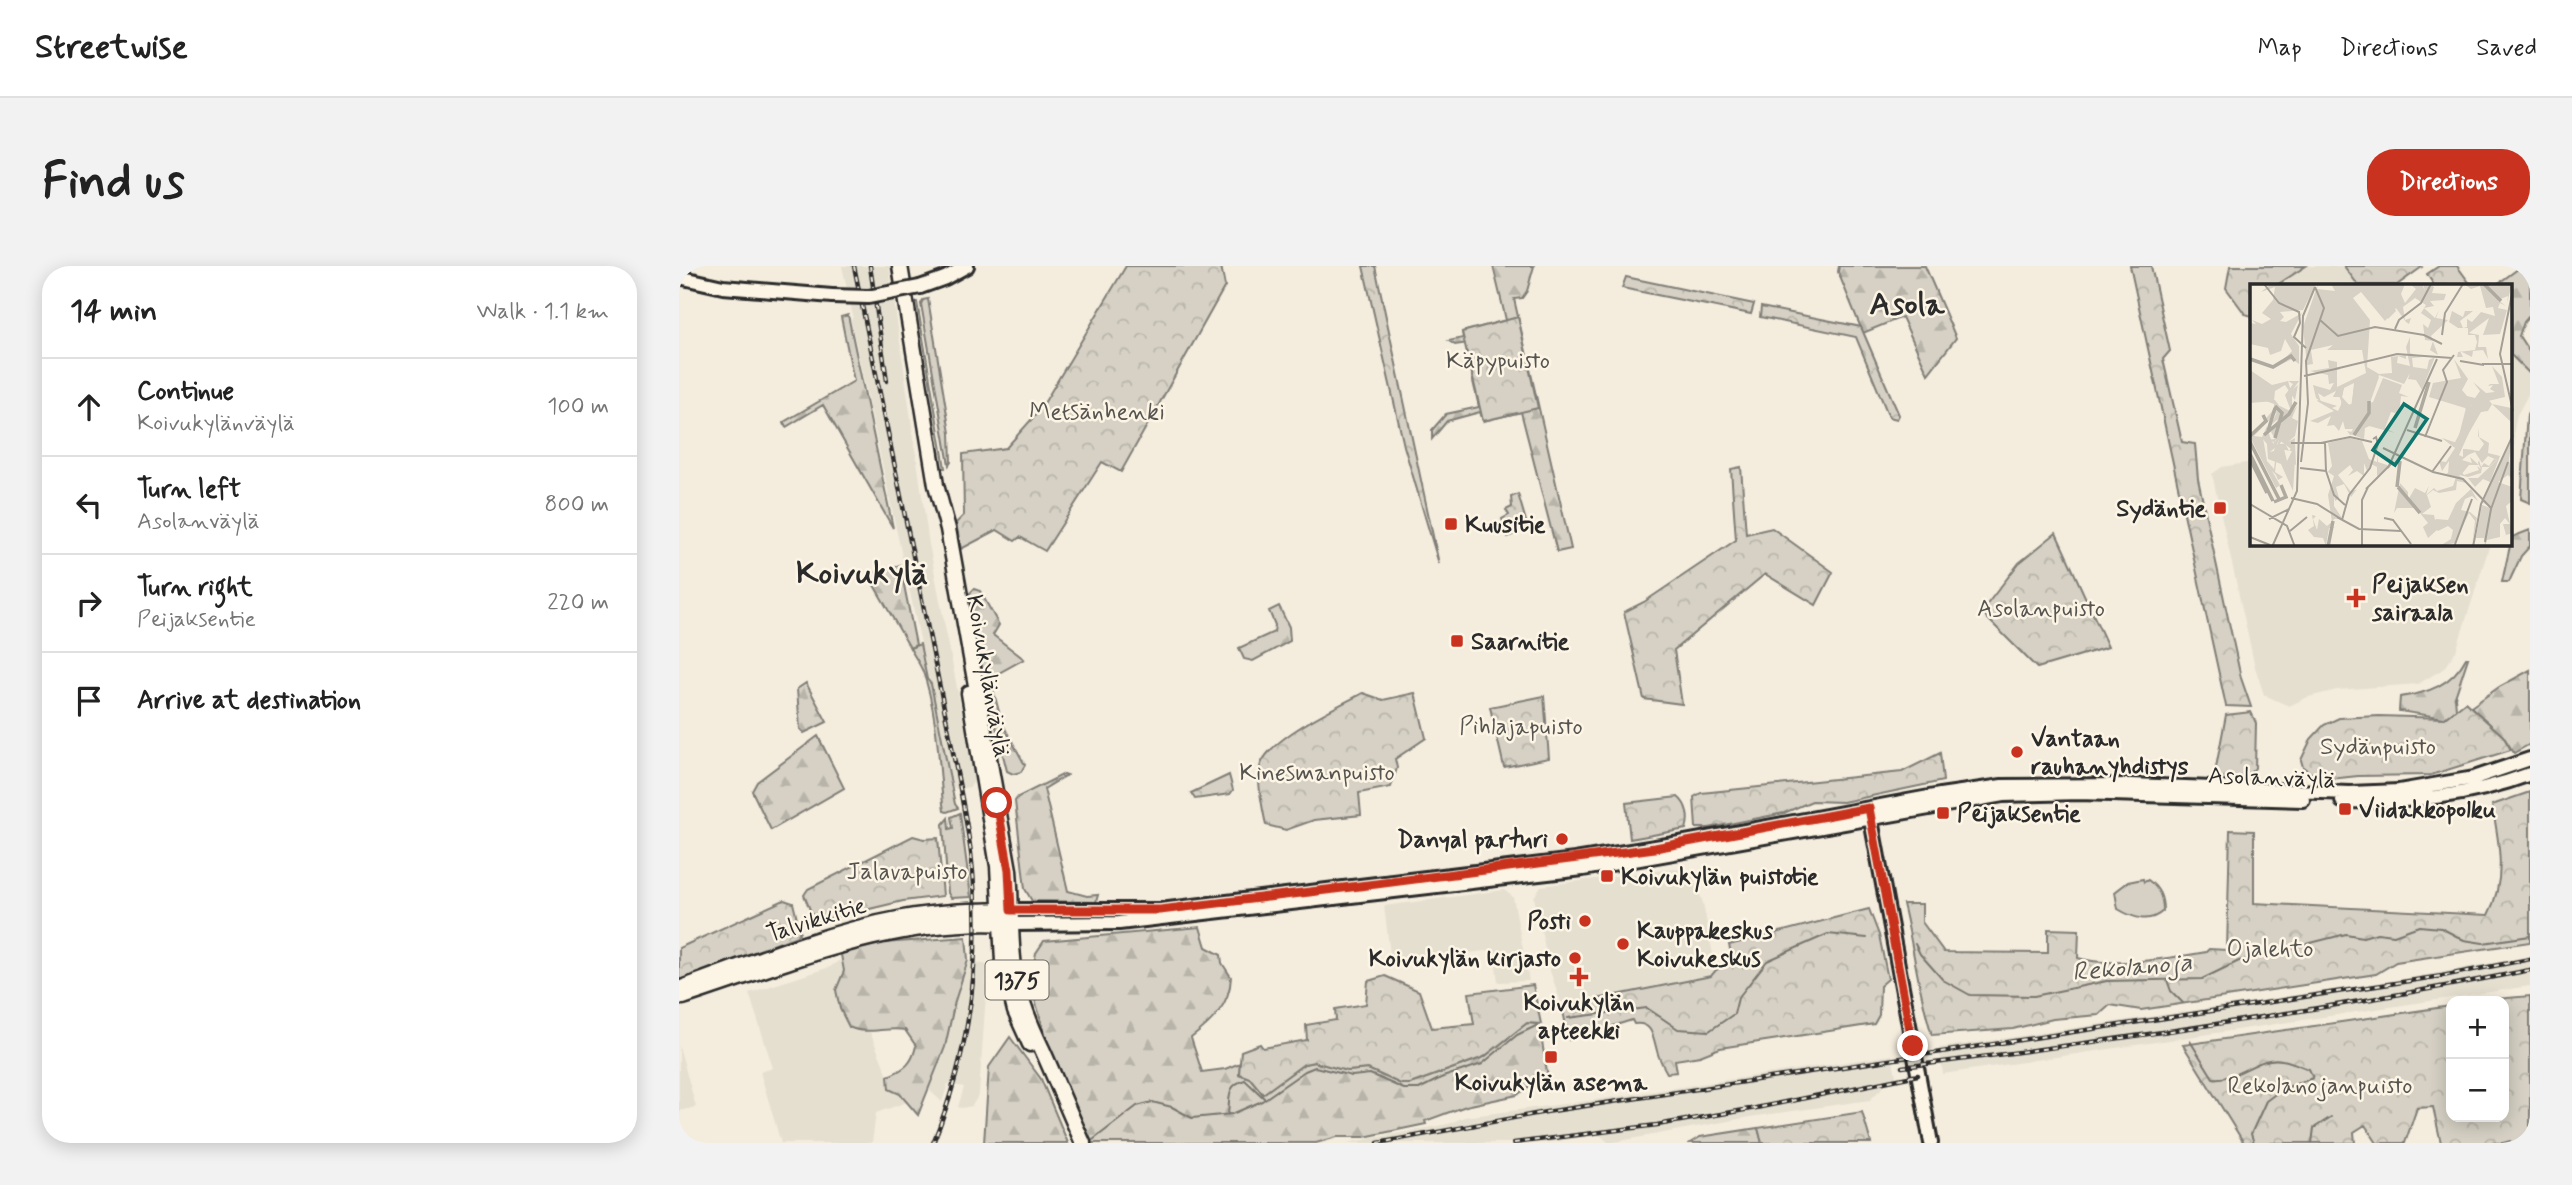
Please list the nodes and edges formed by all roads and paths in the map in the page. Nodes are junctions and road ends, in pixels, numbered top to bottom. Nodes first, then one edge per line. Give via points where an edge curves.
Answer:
1 (900, 266) edge
2 (967, 266) edge
3 (679, 277) edge
4 (936, 485) junction
5 (2530, 759) edge
6 (2530, 774) edge
7 (1869, 813) junction
8 (1006, 917) junction
9 (679, 989) edge
10 (679, 998) edge
11 (1083, 1143) edge
12 (1931, 1143) edge

1 - 4 main road, Koivukylänväylä
2 - 3 main road, bridge via 920,286 868,297 723,286
4 - 8 main road, Koivukylänväylä via 935,501
4 - 8 main road, Koivukylänväylä / 1375 via 949,529 1009,870
5 - 7 main road, Asolanväylä via 2474,778 2399,791 2038,785 1982,788
6 - 7 main road, Asolanväylä via 2479,790 2387,802 2063,793 1984,797
7 - 8 main road, Asolanväylä via 1580,859 1219,903
7 - 12 main road
8 - 9 main road, Talvikkitie via 947,912 902,918 795,947
8 - 10 main road, Talvikkitie via 880,935
8 - 11 main road, Koivukylänväylä / 1375 via 1022,1002

